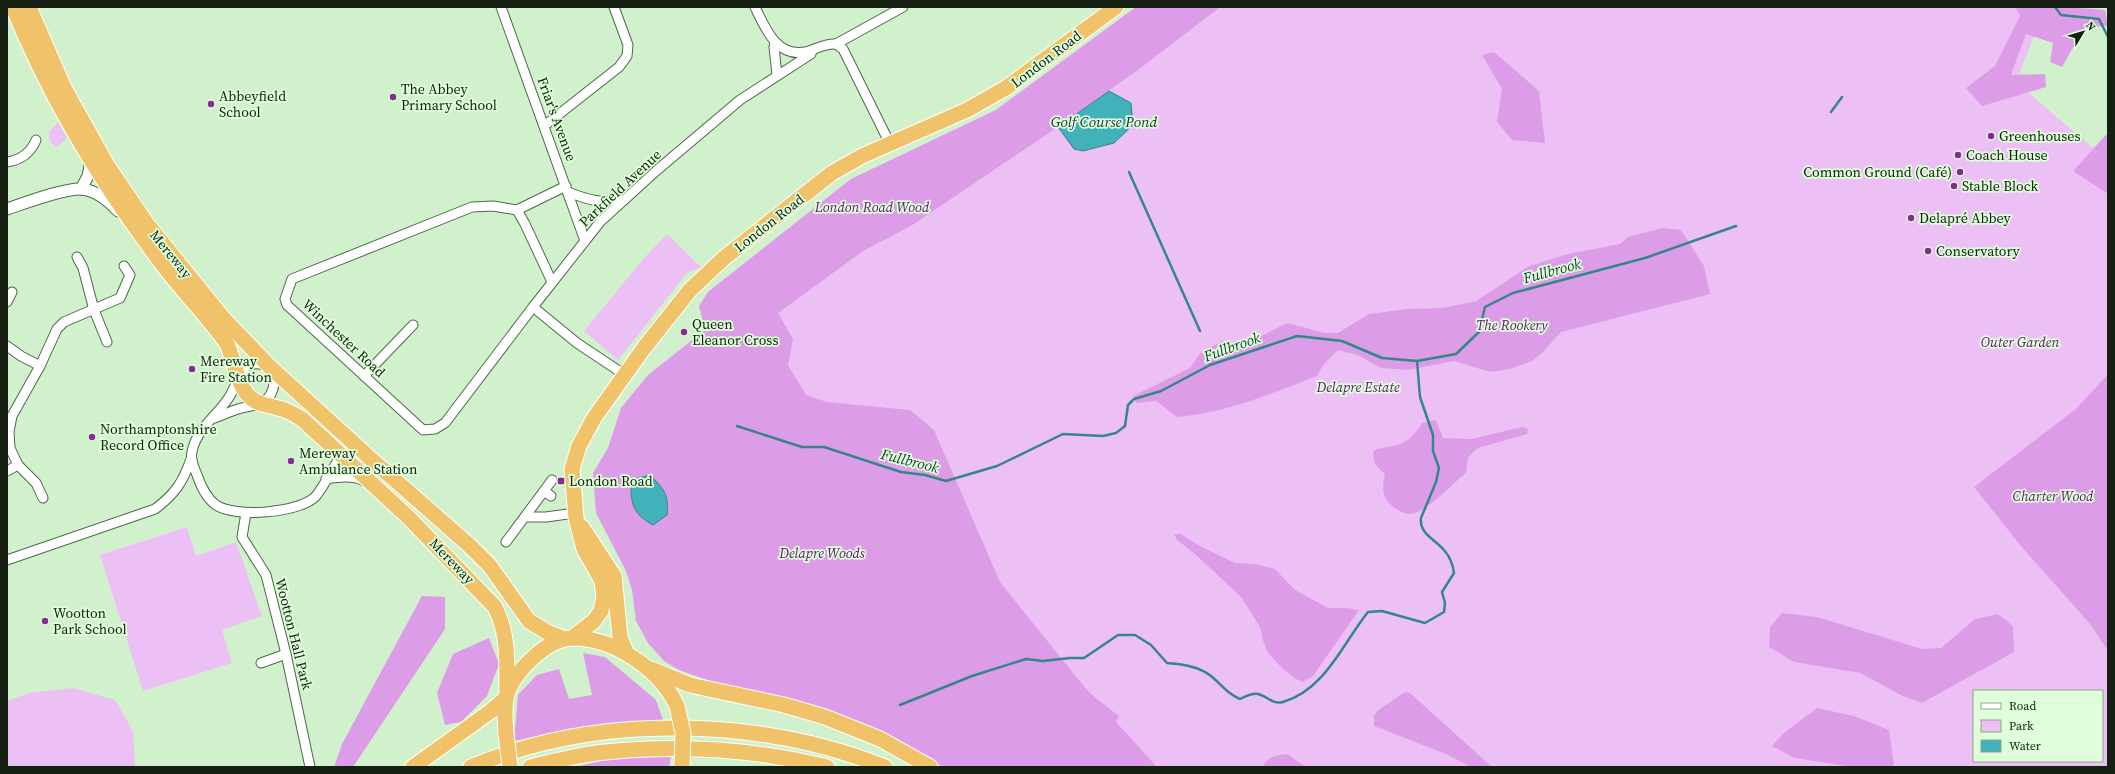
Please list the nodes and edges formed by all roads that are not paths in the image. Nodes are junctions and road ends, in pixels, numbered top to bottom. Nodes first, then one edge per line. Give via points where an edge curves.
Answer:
1 (13, 7) edge
2 (29, 7) edge
3 (501, 7) edge
4 (614, 7) edge
5 (755, 7) edge
6 (903, 7) edge
7 (1116, 7) edge
8 (775, 43) junction
9 (836, 44) junction
10 (812, 50) junction
11 (777, 75) junction
12 (544, 126) junction
13 (36, 140) dead end
14 (890, 144) junction
15 (91, 161) junction
16 (7, 162) edge
17 (80, 189) junction
18 (567, 189) junction
19 (625, 200) junction
20 (7, 209) edge
21 (517, 210) junction
22 (144, 237) junction
23 (585, 241) junction
24 (77, 258) dead end
25 (124, 266) dead end
26 (552, 282) junction
27 (12, 292) dead end
28 (7, 302) edge
29 (533, 308) junction
30 (94, 310) junction
31 (413, 325) dead end
32 (107, 342) dead end
33 (7, 346) edge
34 (40, 366) junction
35 (270, 367) junction
36 (625, 375) junction
37 (364, 376) junction
38 (238, 377) junction
39 (261, 404) junction
40 (10, 414) edge
41 (211, 419) junction
42 (341, 456) junction
43 (191, 459) junction
44 (371, 459) junction
45 (18, 465) junction
46 (7, 471) edge
47 (326, 478) junction
48 (552, 480) dead end
49 (381, 492) junction
50 (43, 498) dead end
51 (246, 512) junction
52 (576, 515) junction
53 (525, 517) junction
54 (506, 542) dead end
55 (7, 560) edge
56 (569, 638) junction
57 (286, 654) junction
58 (628, 654) junction
59 (261, 663) dead end
60 (651, 670) junction
61 (507, 696) junction
62 (310, 767) edge
63 (413, 767) edge
64 (472, 767) edge
65 (510, 767) edge
66 (530, 767) edge
67 (682, 767) edge
68 (827, 767) edge
69 (885, 767) edge
70 (930, 767) edge

1 - 15 highway, Mereway via 46,80
2 - 35 highway, Mereway via 64,88 107,166 147,224 223,318
3 - 12 street, Friar's Avenue
4 - 12 street via 628,45 627,56 619,67
5 - 8 street
6 - 9 street
7 - 14 highway, London Road via 1006,88 967,110
8 - 10 street via 793,53 801,54
8 - 11 street
9 - 10 street
9 - 14 street via 843,49
10 - 11 street, Parkfield Avenue via 811,54
11 - 19 street, Parkfield Avenue via 740,100
12 - 18 street, Friar's Avenue
13 - 16 street via 32,149 24,156
14 - 36 highway, London Road via 832,173 724,258 690,290 663,322
15 - 17 street via 88,176
15 - 22 highway, Mereway
17 - 20 street
17 - 22 street via 108,200
18 - 19 street via 596,201
18 - 21 street
18 - 23 street, Friar's Avenue
19 - 23 street, Parkfield Avenue via 600,222
21 - 26 street
21 - 37 street, Winchester Road via 493,206 472,207 292,280 285,299 288,305
22 - 38 highway, Mereway via 166,269 227,344
23 - 26 street, Parkfield Avenue
24 - 30 street via 83,268
25 - 30 street via 130,275 120,298
26 - 29 street, Parkfield Avenue
27 - 28 street
29 - 36 street via 577,343
29 - 37 street, Winchester Road via 445,424 435,429 423,430
30 - 32 street
30 - 34 street via 64,322 57,328
31 - 37 street
33 - 34 street
34 - 40 street
35 - 38 street via 258,363 251,365 240,372
35 - 39 street via 274,374 273,389
35 - 44 highway, Mereway
36 - 52 highway, London Road via 594,418 579,446 572,468
38 - 39 highway, Mereway via 245,391
38 - 41 street via 230,396
39 - 41 street
39 - 42 highway, Mereway via 278,406 294,414
40 - 45 street via 10,448
41 - 43 street via 202,429 192,450
42 - 44 street
42 - 47 street
42 - 49 highway, Mereway
43 - 51 street via 200,485 209,500 218,506
43 - 55 street via 181,483 170,498 155,509
44 - 56 highway, Mereway via 490,566 529,621 548,632
45 - 46 street
45 - 50 street via 36,483
47 - 49 street via 357,478
47 - 51 street via 314,497 297,507 280,511
48 - 53 street via 548,493
49 - 61 highway, Mereway via 453,561 495,607 503,624 506,640
51 - 57 street, Wootton Hall Park via 242,537 266,575
52 - 53 street
52 - 56 highway, London Road via 584,549 602,581 604,597 601,611 594,622
52 - 58 highway, London Road via 614,576 620,637
53 - 54 street
56 - 58 highway, Mereway via 591,640
56 - 61 highway, London Road via 539,652 529,661 519,673
57 - 59 street
57 - 62 street, Wootton Hall Park
58 - 60 highway, Mereway
60 - 67 highway, bridge via 671,693 677,706 683,733
60 - 70 highway via 690,685 784,705 825,717 880,739
61 - 63 highway via 491,711
61 - 65 highway, Mereway, bridge via 504,718
64 - 69 highway via 526,748 569,738 665,728 724,730 804,742 831,748
66 - 68 highway via 595,753 664,747 721,749 800,760

